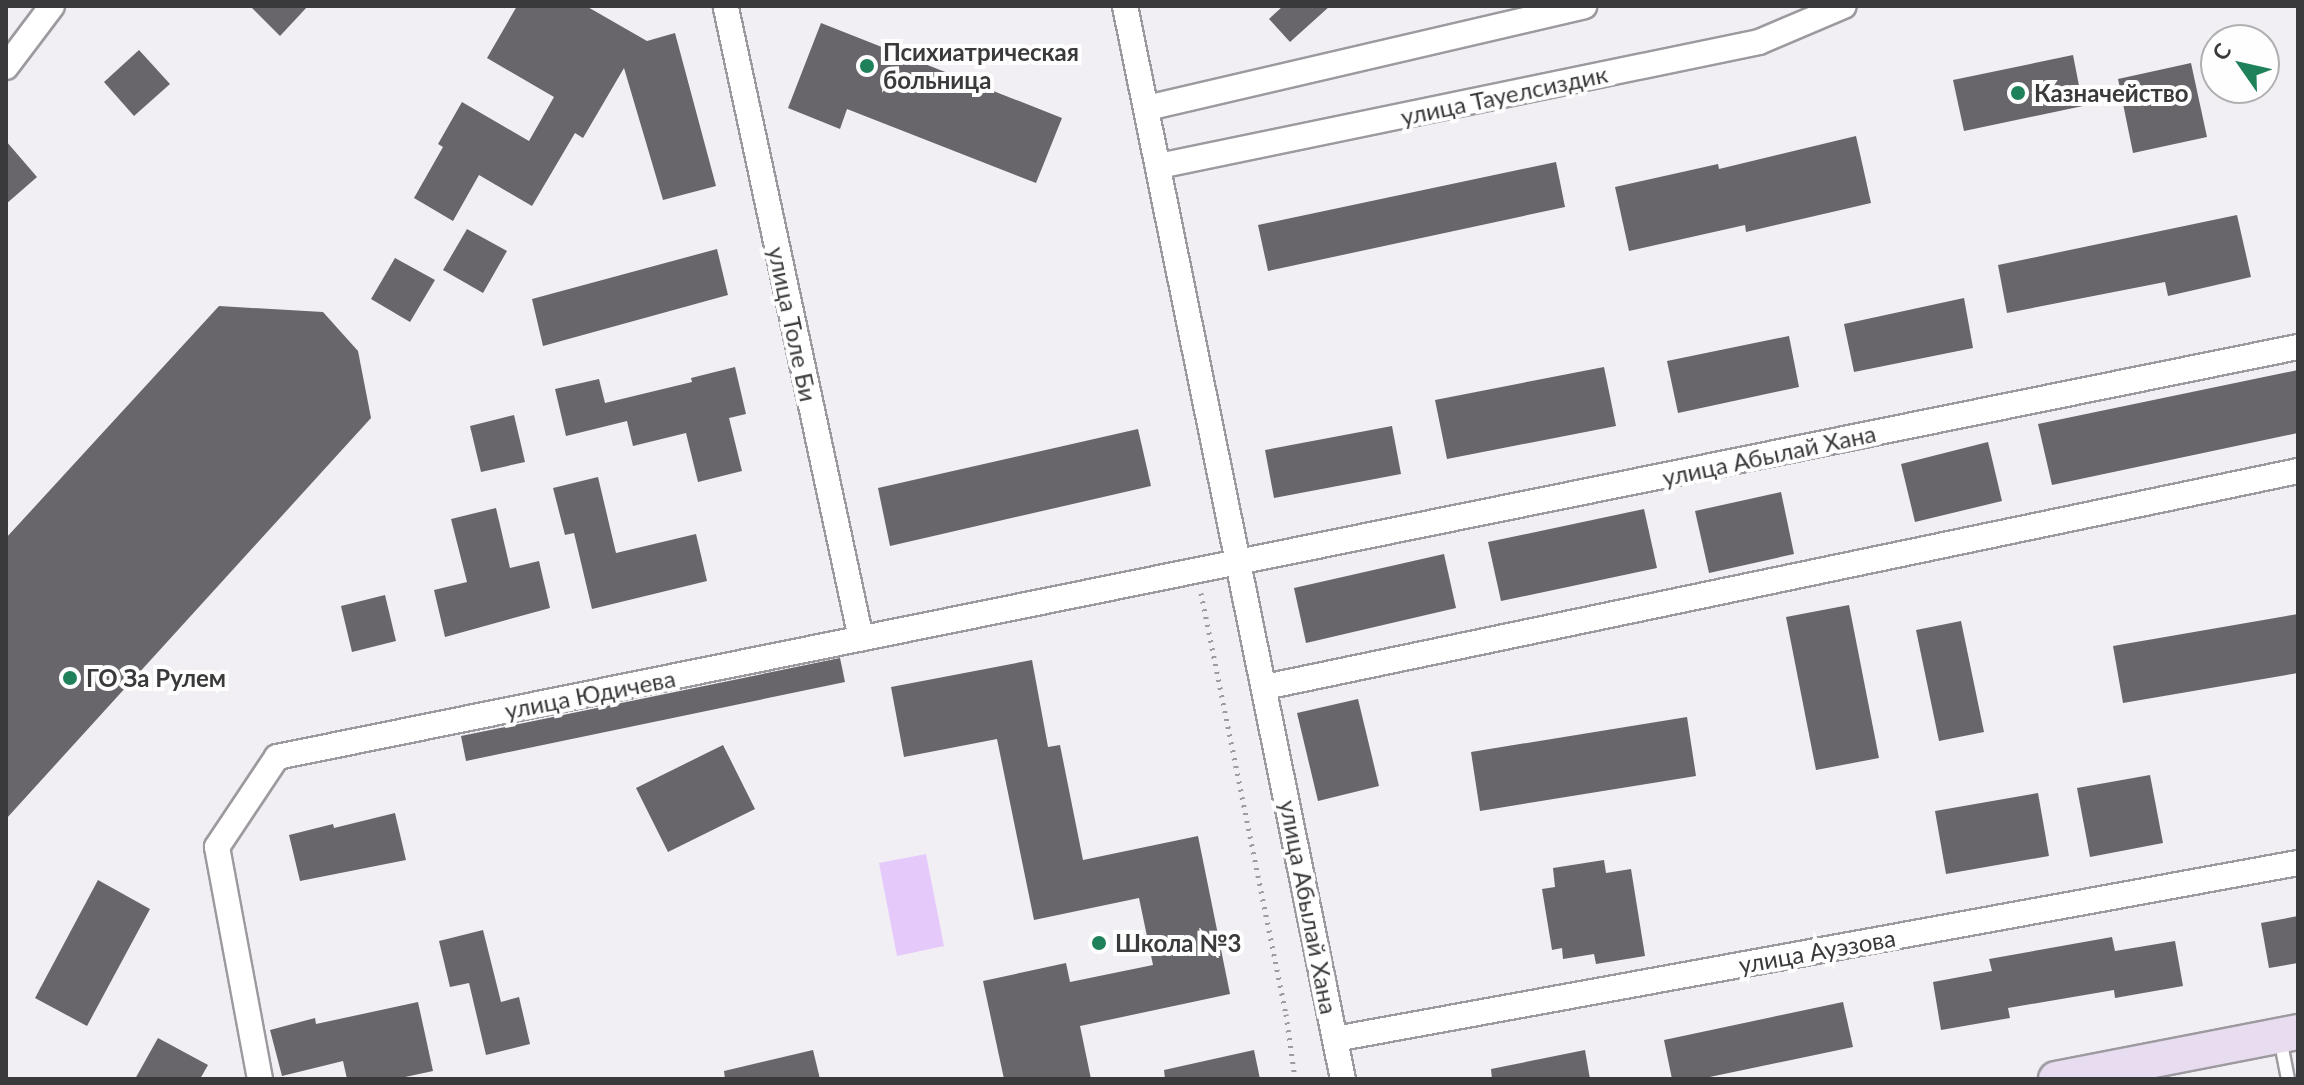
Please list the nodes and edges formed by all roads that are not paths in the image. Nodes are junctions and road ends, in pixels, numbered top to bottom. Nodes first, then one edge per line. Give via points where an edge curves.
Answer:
1 (52, 6) edge
2 (1125, 6) edge
3 (1584, 6) edge
4 (1844, 6) edge
5 (730, 7) edge
6 (6, 67) edge
7 (1147, 108) junction
8 (1159, 166) junction
9 (2298, 347) edge
10 (2298, 471) edge
11 (1240, 563) junction
12 (861, 639) junction
13 (1265, 687) junction
14 (2298, 863) edge
15 (2289, 1033) edge
16 (1335, 1039) junction
17 (260, 1079) edge
18 (1343, 1079) edge
19 (2056, 1079) edge
20 (2288, 1079) edge

1 - 6 street
2 - 7 street, улица Абылай Хана
3 - 7 street
4 - 8 street, улица Тауелсиздик via 1759,42
5 - 12 street, улица Толе Би
7 - 8 street, улица Абылай Хана
8 - 11 street, улица Абылай Хана
9 - 11 street, улица Абылай Хана
10 - 13 street
11 - 12 street, улица Юдичева
11 - 13 street, улица Абылай Хана
12 - 17 street, улица Юдичева via 277,757 217,847
13 - 16 street, улица Абылай Хана
14 - 16 street, улица Ауэзова
15 - 19 street
15 - 20 lane
16 - 18 street, улица Абылай Хана

